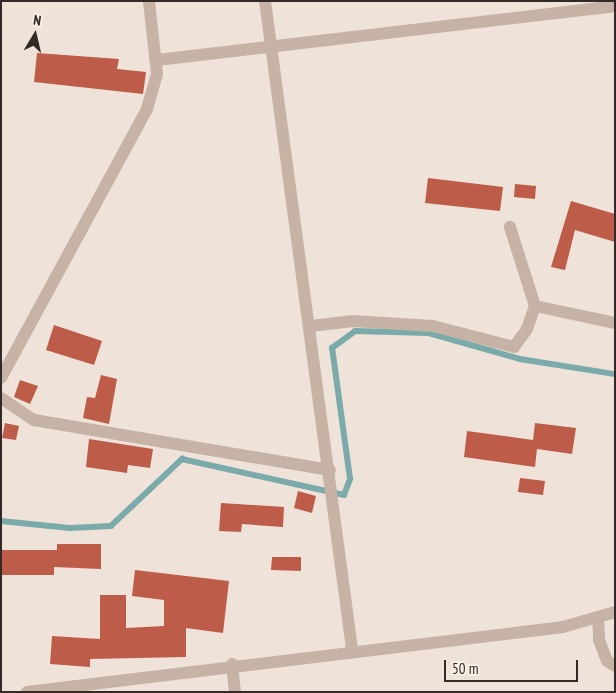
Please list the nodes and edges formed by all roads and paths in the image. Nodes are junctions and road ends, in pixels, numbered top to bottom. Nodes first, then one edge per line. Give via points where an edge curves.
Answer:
1 (149, 1) edge
2 (265, 1) edge
3 (615, 6) edge
4 (271, 48) junction
5 (157, 60) junction
6 (510, 227) dead end
7 (535, 306) junction
8 (615, 323) edge
9 (311, 326) junction
10 (1, 378) edge
11 (1, 398) edge
12 (331, 475) junction
13 (615, 612) edge
14 (598, 618) junction
15 (352, 649) junction
16 (232, 664) junction
17 (615, 666) edge
18 (27, 692) edge
19 (235, 692) edge

1 - 5 street
2 - 4 street
3 - 4 street
4 - 5 street via 206,51
4 - 9 street
5 - 10 street via 155,85 147,110
6 - 7 street
7 - 8 street
7 - 9 street via 527,329 514,347 433,326 353,322
9 - 12 street
11 - 12 street via 34,420
12 - 15 street
13 - 14 street
14 - 15 street via 564,627
14 - 17 street via 599,640 607,661
15 - 16 street
16 - 18 street
16 - 19 street

